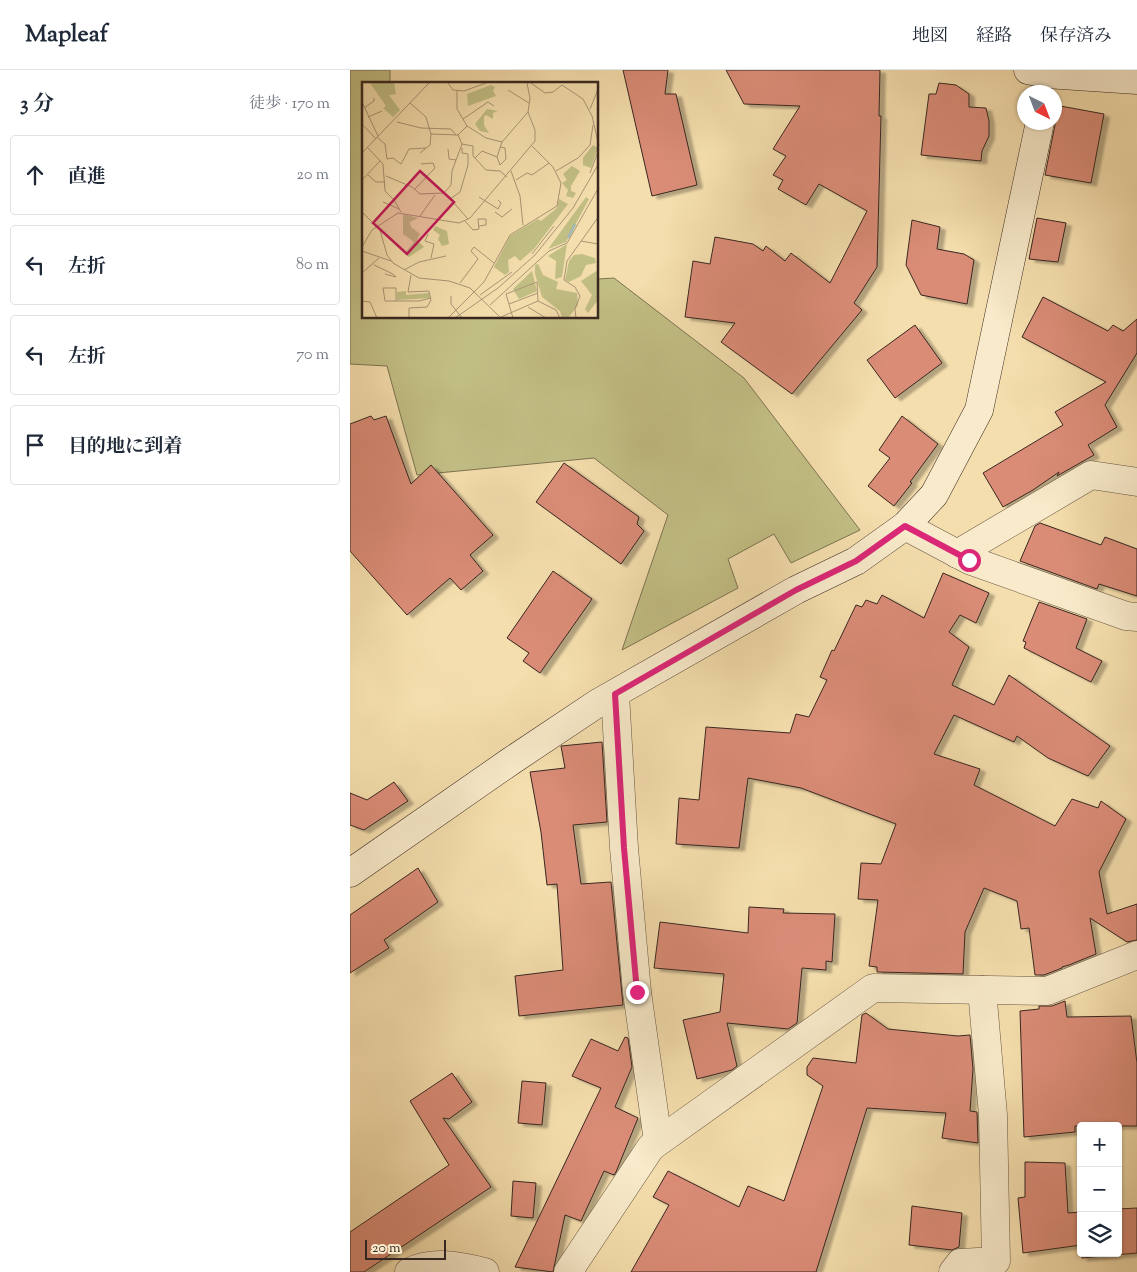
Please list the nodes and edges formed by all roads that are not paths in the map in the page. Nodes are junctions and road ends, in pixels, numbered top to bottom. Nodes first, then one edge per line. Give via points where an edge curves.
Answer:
1 (1041, 77) edge
2 (1137, 80) edge
3 (1038, 130) edge
4 (1137, 482) edge
5 (905, 526) junction
6 (957, 554) junction
7 (1137, 617) edge
8 (615, 694) junction
9 (350, 873) edge
10 (1137, 955) edge
11 (982, 990) junction
12 (658, 1142) junction
13 (416, 1270) edge
14 (486, 1272) edge
15 (568, 1272) edge
16 (953, 1272) edge

1 - 2 street
3 - 5 street via 980,410 934,495
4 - 6 street via 1091,475
5 - 6 street
5 - 8 street via 856,561 796,590
6 - 7 street via 1126,616
8 - 9 street via 511,761
8 - 12 street via 637,992
10 - 11 street via 1047,991
11 - 12 street via 873,988
11 - 16 street via 993,1115 996,1261 960,1263
12 - 15 street via 651,1146
13 - 14 street via 452,1264

